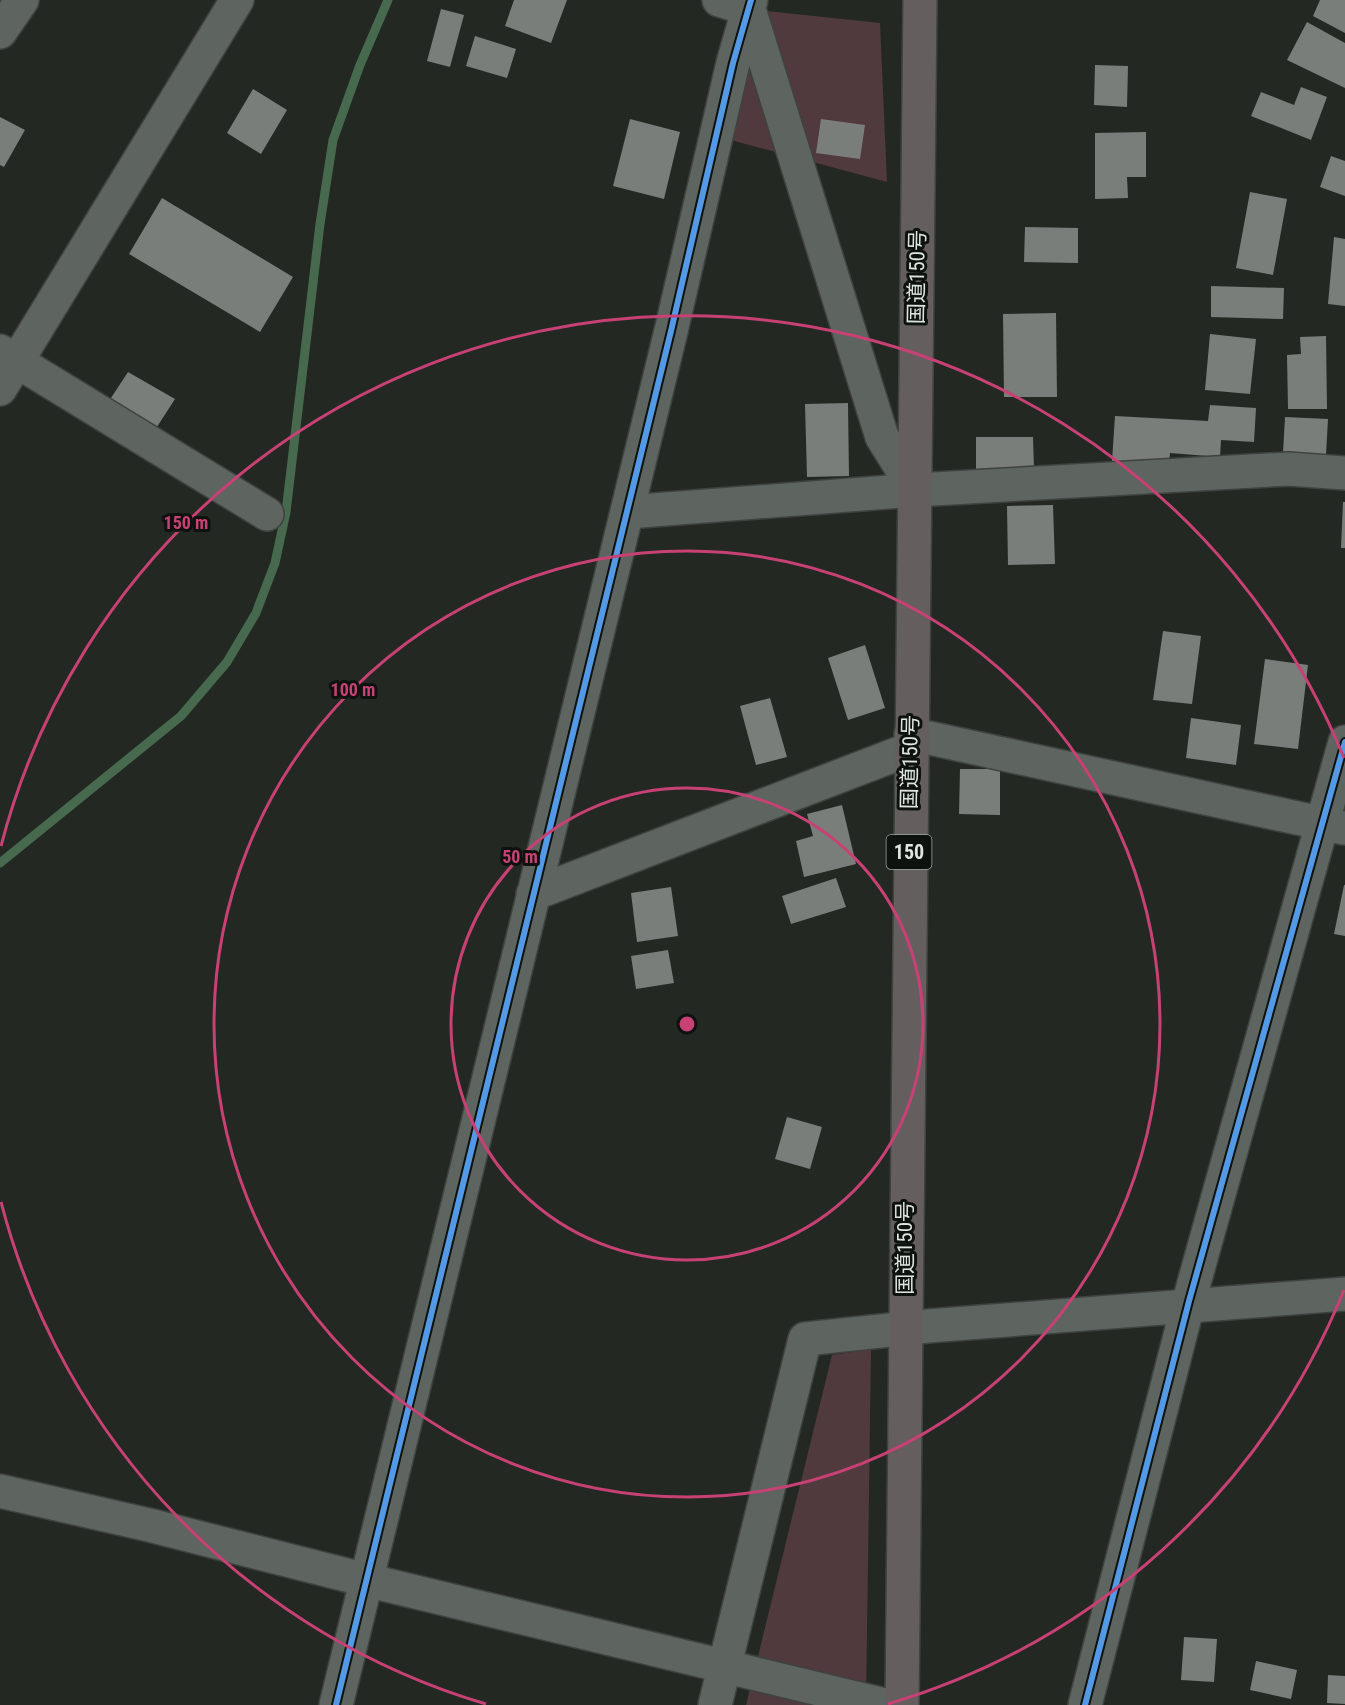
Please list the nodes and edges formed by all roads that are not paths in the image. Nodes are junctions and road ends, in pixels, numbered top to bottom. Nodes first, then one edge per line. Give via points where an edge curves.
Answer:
1 (22, 0) edge
2 (237, 0) edge
3 (920, 0) edge
4 (740, 3) edge
5 (0, 32) edge
6 (9, 356) edge
7 (0, 389) edge
8 (1345, 473) edge
9 (915, 490) junction
10 (627, 512) junction
11 (267, 514) dead end
12 (911, 741) junction
13 (1345, 742) edge
14 (1334, 826) edge
15 (533, 894) junction
16 (1345, 1294) edge
17 (1191, 1297) junction
18 (905, 1328) junction
19 (0, 1491) edge
20 (366, 1580) junction
21 (737, 1670) junction
22 (336, 1705) edge
23 (715, 1705) edge
24 (885, 1705) edge
25 (902, 1705) edge
26 (1085, 1705) edge

1 - 5 street
2 - 6 street
3 - 9 highway, 国道150号 / 150
4 - 9 street via 882,437
4 - 10 street via 733,63
6 - 7 street
6 - 11 street
8 - 9 street via 1288,469
9 - 10 street
9 - 12 highway, 国道150号 / 150
10 - 15 street
12 - 14 street
12 - 15 street
12 - 18 highway, 国道150号 / 150
13 - 14 street
14 - 17 street
15 - 20 street
16 - 17 street
17 - 18 street
17 - 26 street
18 - 21 street via 805,1339
18 - 25 highway, 国道150号 / 150
19 - 20 street
20 - 21 street
20 - 22 street
21 - 23 street
21 - 24 street

